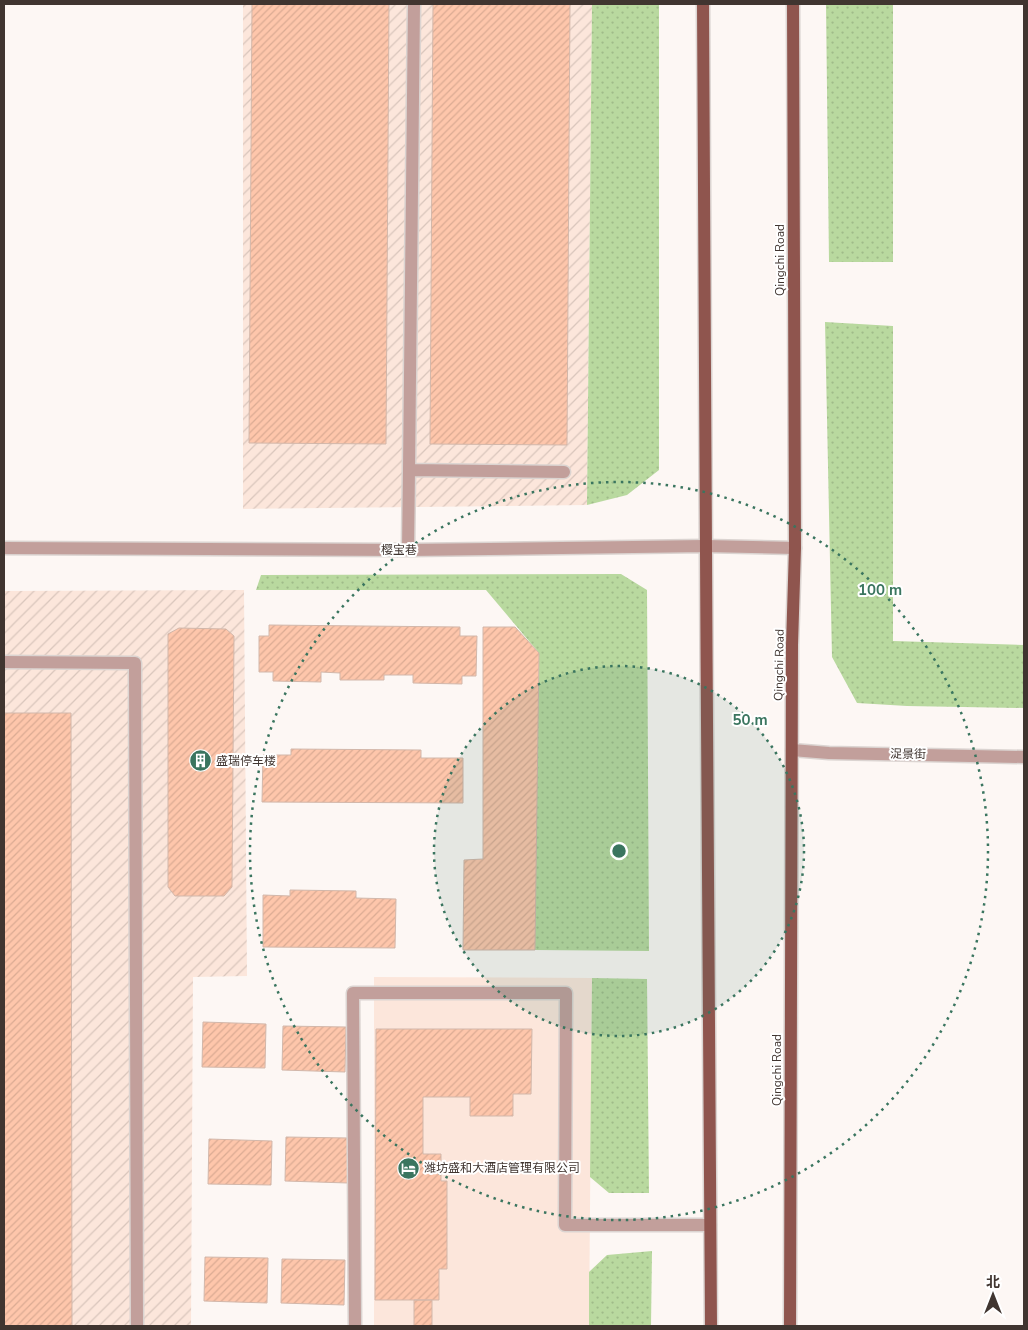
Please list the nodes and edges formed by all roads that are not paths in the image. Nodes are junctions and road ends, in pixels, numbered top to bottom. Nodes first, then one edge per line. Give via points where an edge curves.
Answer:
1 (414, 4) edge
2 (704, 4) edge
3 (793, 4) edge
4 (409, 470) junction
5 (564, 472) dead end
6 (706, 546) junction
7 (4, 548) edge
8 (795, 548) junction
9 (408, 550) junction
10 (4, 662) edge
11 (792, 750) junction
12 (1024, 756) edge
13 (710, 1225) junction
14 (137, 1326) edge
15 (355, 1326) edge
16 (711, 1326) edge
17 (790, 1326) edge

1 - 4 street
2 - 6 main road
3 - 8 main road, Qingchi Road
4 - 5 street
4 - 9 street
6 - 8 street, 樱宝巷
6 - 9 street, 樱宝巷
6 - 13 main road
7 - 9 street, 樱宝巷
8 - 11 main road, Qingchi Road
10 - 14 street via 135,663
11 - 12 street, 浞景街
11 - 17 main road, Qingchi Road
13 - 15 street via 565,1225 566,993 353,994
13 - 16 main road

